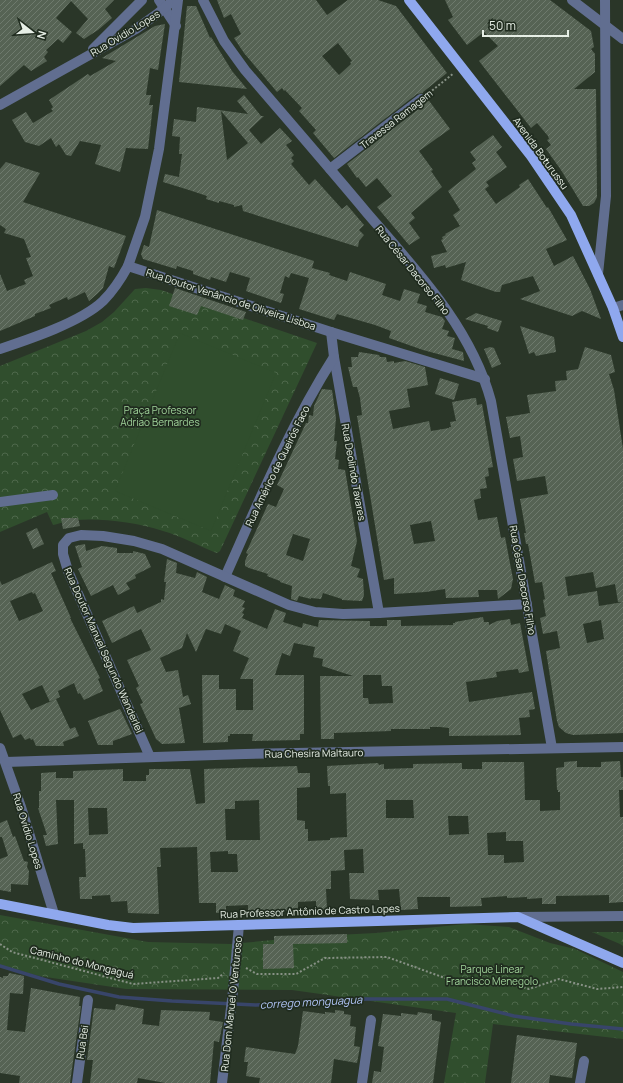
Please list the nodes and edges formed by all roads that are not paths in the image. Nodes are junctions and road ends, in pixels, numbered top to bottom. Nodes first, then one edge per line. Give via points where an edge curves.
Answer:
1 (142, 0) edge
2 (174, 0) edge
3 (178, 0) edge
4 (409, 0) edge
5 (572, 0) edge
6 (605, 0) edge
7 (205, 1) edge
8 (162, 4) edge
9 (605, 25) junction
10 (176, 26) junction
11 (623, 39) edge
12 (84, 57) junction
13 (421, 99) road end
14 (0, 105) edge
15 (330, 169) junction
16 (128, 266) junction
17 (598, 274) junction
18 (618, 306) edge
19 (332, 332) junction
20 (623, 337) edge
21 (0, 349) edge
22 (334, 357) junction
23 (485, 379) junction
24 (53, 495) dead end
25 (0, 502) edge
26 (225, 577) junction
27 (528, 604) junction
28 (379, 613) junction
29 (623, 746) edge
30 (0, 748) edge
31 (552, 748) junction
32 (150, 757) junction
33 (6, 762) junction
34 (0, 904) edge
35 (54, 914) junction
36 (623, 916) edge
37 (518, 917) junction
38 (239, 925) junction
39 (623, 963) edge
40 (88, 1000) dead end
41 (372, 1020) dead end
42 (584, 1061) dead end
43 (77, 1083) edge
44 (222, 1083) edge
45 (362, 1083) edge
46 (580, 1083) edge

1 - 12 street, Rua Ovídio Lopes
2 - 8 street, Rua Ovídio Lopes
3 - 10 street
4 - 17 main road, Avenida Boturussu via 531,156 570,215
5 - 9 street
6 - 9 street
7 - 15 street, Rua César Dacorso Filho via 224,41 244,70
8 - 10 street
8 - 12 street, Rua Ovídio Lopes via 136,29
9 - 11 street
9 - 17 street via 606,196
10 - 16 street via 155,173 145,217
12 - 14 street, Rua Ovídio Lopes
13 - 15 street, Travessa Ramagem
15 - 23 street, Rua César Dacorso Filho via 434,292 471,349
16 - 19 street, Rua Doutor Venâncio de Oliveira Lisboa
16 - 21 street via 102,302 79,318
17 - 18 main road, Avenida Boturussu
18 - 20 main road, Avenida Boturussu
19 - 22 street, Rua Deolindo Tavares
19 - 23 street, Rua Doutor Venâncio de Oliveira Lisboa
22 - 26 street, Rua Américo de Queirós Faco via 295,427
22 - 28 street, Rua Deolindo Tavares
23 - 27 street, Rua César Dacorso Filho
24 - 25 street
26 - 28 street, Rua Doutor Manuel Segundo Wanderlei via 289,605 315,612
26 - 32 street, Rua Doutor Manuel Segundo Wanderlei via 162,549 134,541 81,535 69,538 63,545 68,571
27 - 28 street, Rua Doutor Manuel Segundo Wanderlei
27 - 31 street, Rua César Dacorso Filho
29 - 31 street, Rua Chesira Maltauro
30 - 33 street, Rua Ovídio Lopes
31 - 32 street, Rua Chesira Maltauro
32 - 33 street, Rua Chesira Maltauro
33 - 35 street, Rua Ovídio Lopes
34 - 35 main road, Rua Professor Antônio de Castro Lopes
35 - 38 main road, Rua Professor Antônio de Castro Lopes via 133,928
36 - 37 street, Rua Professor Antônio de Castro Lopes
37 - 38 main road, Rua Professor Antônio de Castro Lopes
37 - 39 main road
38 - 44 street, Rua Dom Manuel O Venturoso
40 - 43 street, Rua Bei
41 - 45 street
42 - 46 street

